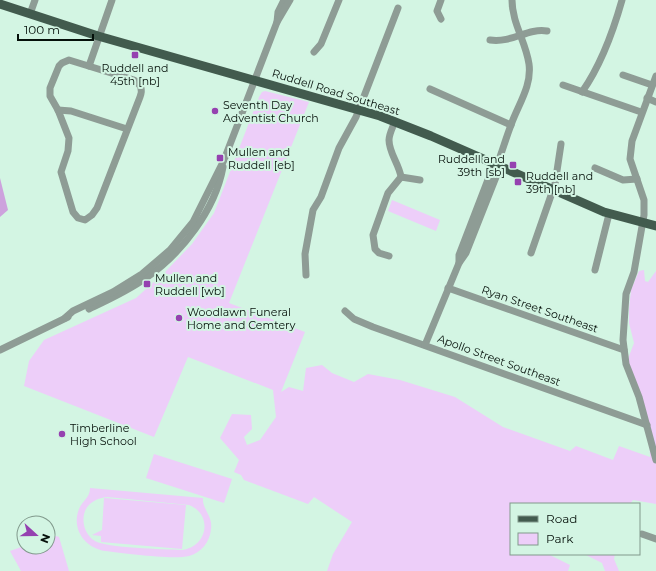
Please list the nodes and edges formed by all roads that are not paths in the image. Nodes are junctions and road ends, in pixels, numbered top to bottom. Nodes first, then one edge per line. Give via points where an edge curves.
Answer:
1 (35, 0) edge
2 (112, 0) edge
3 (284, 0) edge
4 (290, 0) edge
5 (339, 0) edge
6 (441, 0) edge
7 (512, 0) edge
8 (622, 0) edge
9 (0, 4) edge
10 (398, 8) dead end
11 (30, 14) junction
12 (441, 19) dead end
13 (277, 22) junction
14 (547, 31) dead end
15 (98, 36) junction
16 (520, 37) junction
17 (490, 40) dead end
18 (314, 52) dead end
19 (89, 66) junction
20 (623, 75) dead end
21 (656, 76) edge
22 (254, 80) junction
23 (563, 85) dead end
24 (652, 85) junction
25 (430, 89) dead end
26 (582, 92) junction
27 (647, 98) junction
28 (656, 102) edge
29 (359, 109) junction
30 (58, 110) junction
31 (641, 112) junction
32 (395, 121) junction
33 (511, 125) junction
34 (127, 129) junction
35 (561, 144) dead end
36 (497, 165) junction
37 (595, 168) dead end
38 (401, 177) junction
39 (636, 179) junction
40 (420, 180) dead end
41 (553, 191) junction
42 (609, 214) junction
43 (643, 223) junction
44 (656, 226) edge
45 (531, 253) dead end
46 (389, 256) dead end
47 (596, 270) dead end
48 (306, 275) dead end
49 (448, 288) junction
50 (345, 311) dead end
51 (425, 345) junction
52 (0, 350) edge
53 (624, 350) junction
54 (647, 425) junction
55 (656, 460) edge
56 (642, 534) dead end
57 (656, 539) edge

1 - 11 street
2 - 15 street
3 - 13 street via 278,12
4 - 13 street
5 - 18 street via 322,44
6 - 12 street via 436,11
7 - 16 street via 512,12
8 - 26 street via 604,50
9 - 11 main road, Ruddell Road Southeast
10 - 29 street
11 - 15 main road, Ruddell Road Southeast
13 - 22 street
14 - 16 street via 533,31
15 - 19 street
15 - 22 main road, Ruddell Road Southeast
16 - 17 street via 504,41
16 - 33 street via 528,57 530,74 528,86
19 - 30 street via 69,60 59,66 49,92
19 - 34 street via 134,80 140,85 142,92
20 - 24 street
21 - 24 street
22 - 29 main road, Ruddell Road Southeast
22 - 52 street via 224,160 193,222 170,250 136,278 73,311 65,318
23 - 26 street
24 - 27 street
25 - 33 street
26 - 31 street
27 - 28 street
27 - 31 street
29 - 32 main road, Ruddell Road Southeast
29 - 48 street via 339,148 321,197 313,210 305,254
30 - 34 street via 71,111
30 - 34 street via 70,142 61,168 61,177 73,212 80,220 85,220 95,212
31 - 39 street via 630,152
32 - 36 main road, Ruddell Road Southeast
32 - 38 street via 389,139 390,149
33 - 36 street
35 - 41 street via 559,172
36 - 41 main road, Ruddell Road Southeast
36 - 49 street via 466,253
37 - 39 street via 623,180
38 - 40 street
38 - 46 street via 388,193 373,235 375,249
39 - 43 street via 644,200
41 - 42 main road, Ruddell Road Southeast
41 - 45 street
42 - 43 main road, Ruddell Road Southeast
42 - 47 street
43 - 44 main road, Ruddell Road Southeast
43 - 53 street via 634,272 626,294
49 - 51 street
49 - 53 street, Ryan Street Southeast
50 - 51 street, Apollo Street Southeast via 354,319
51 - 54 street, Apollo Street Southeast
53 - 54 street via 626,364
54 - 55 street
56 - 57 street

